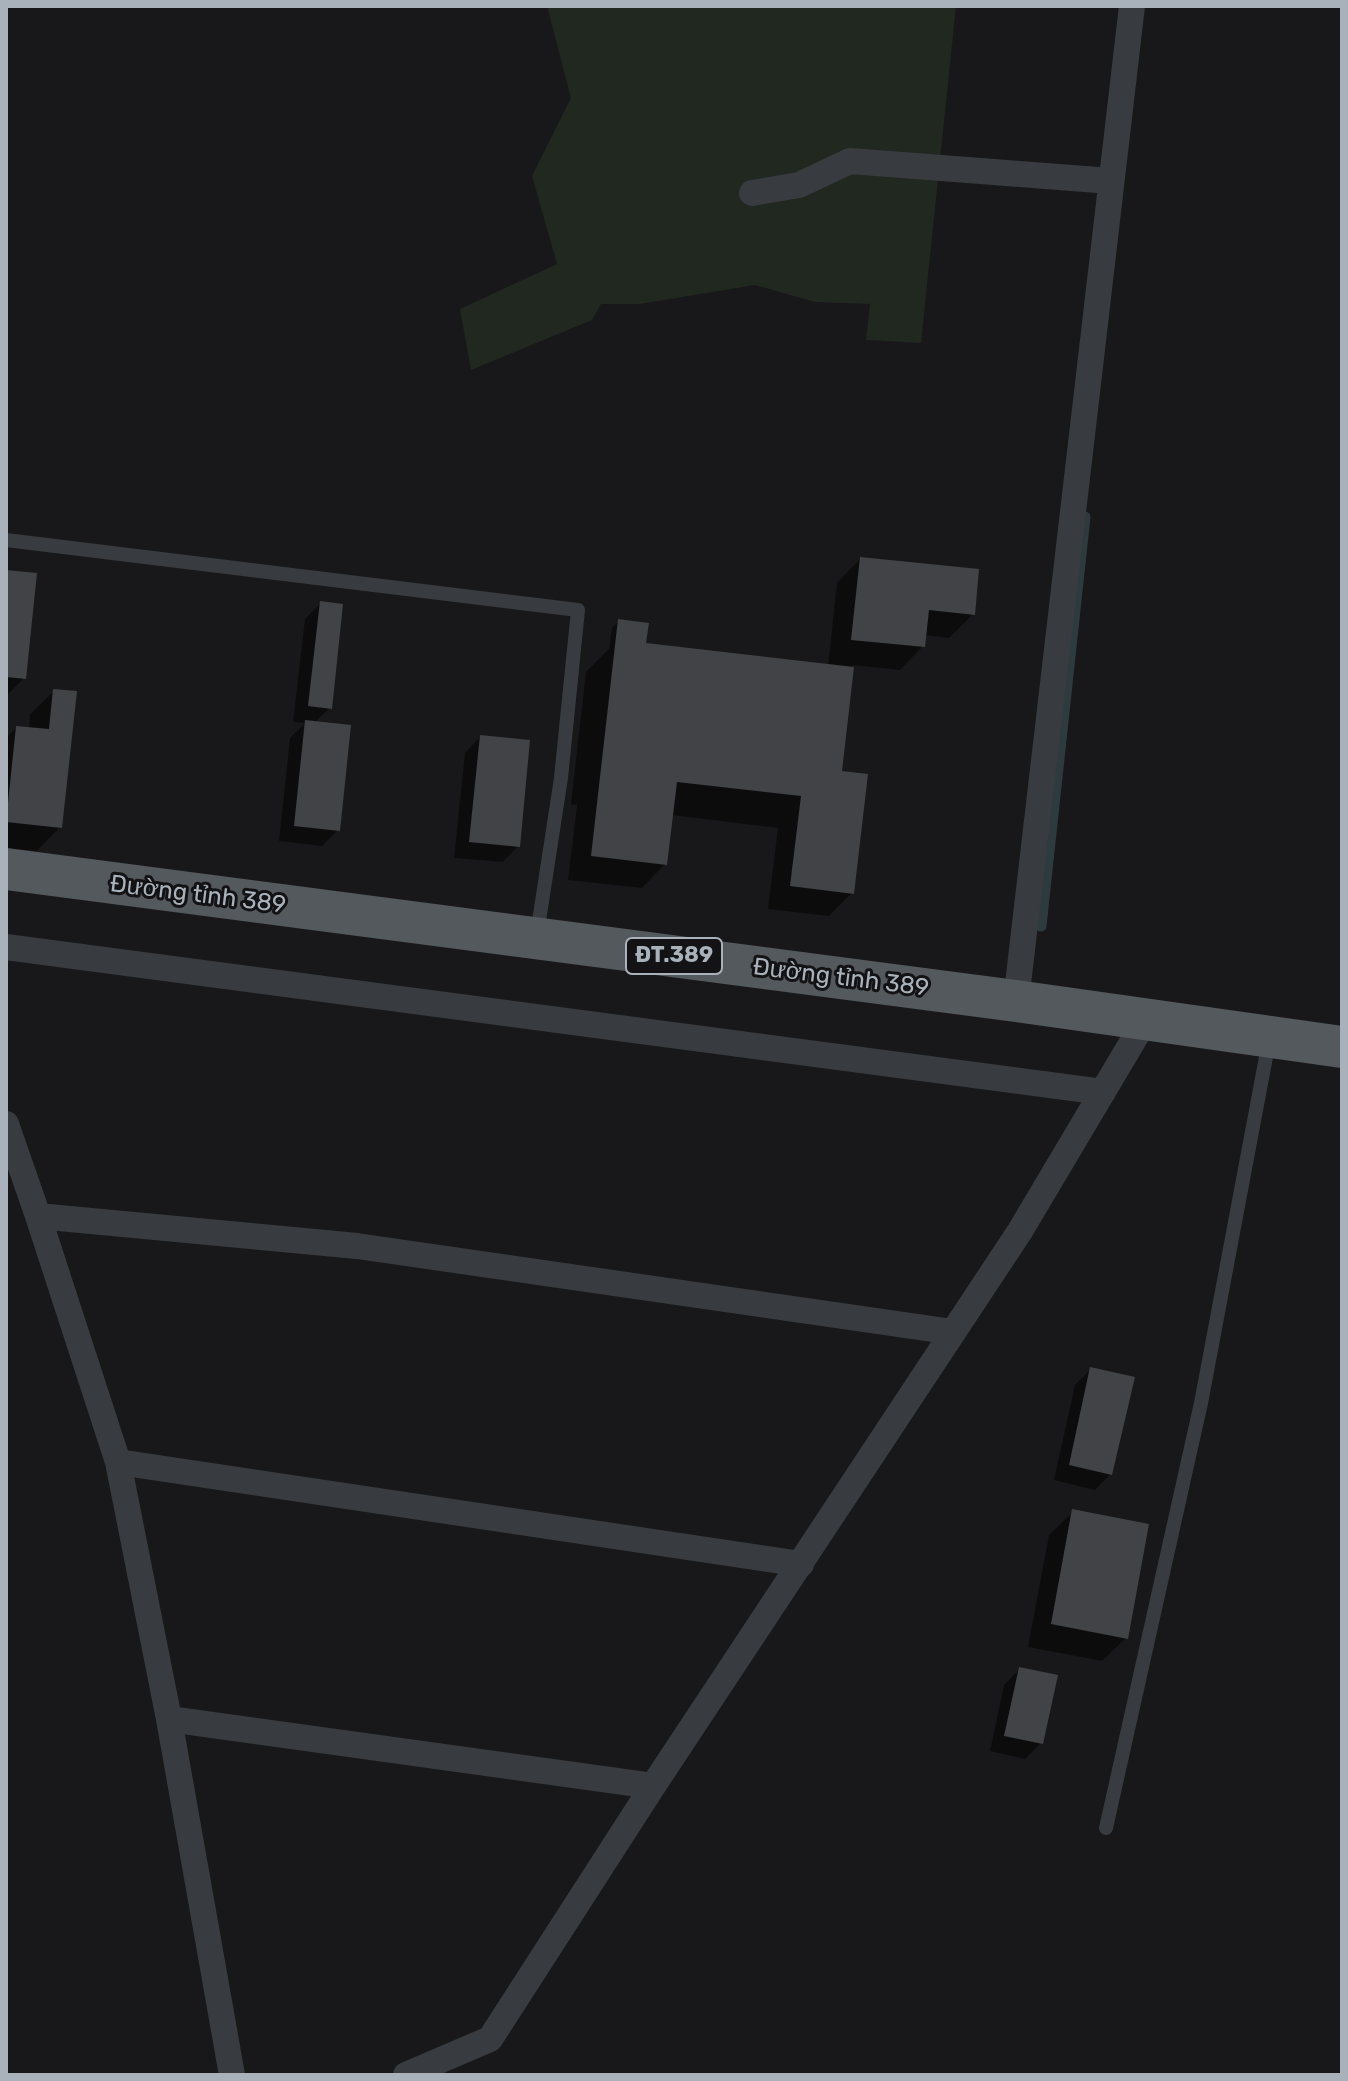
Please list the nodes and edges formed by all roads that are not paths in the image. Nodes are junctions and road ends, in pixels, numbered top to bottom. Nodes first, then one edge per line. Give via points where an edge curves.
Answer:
1 (1132, 6) edge
2 (1111, 181) junction
3 (752, 193) dead end
4 (6, 540) edge
5 (6, 869) edge
6 (536, 938) junction
7 (6, 947) edge
8 (1016, 1001) junction
9 (1146, 1019) junction
10 (1270, 1037) junction
11 (1342, 1047) edge
12 (1103, 1092) junction
13 (6, 1124) edge
14 (38, 1216) junction
15 (953, 1332) junction
16 (118, 1462) junction
17 (801, 1564) junction
18 (169, 1719) junction
19 (653, 1786) junction
20 (1106, 1828) dead end
21 (232, 2075) edge
22 (406, 2075) edge

1 - 2 street
2 - 3 street via 850,161 799,185
2 - 8 street
4 - 6 lane via 578,610 561,778
5 - 6 main road, Đường tỉnh 389 / ĐT.389
6 - 8 main road, Đường tỉnh 389 / ĐT.389
7 - 12 street
8 - 9 main road, Đường tỉnh 389 / ĐT.389
9 - 10 main road, Đường tỉnh 389 / ĐT.389
9 - 12 street
10 - 11 main road, Đường tỉnh 389 / ĐT.389
10 - 20 lane via 1201,1403
12 - 15 street
13 - 14 street
14 - 15 street via 357,1246
14 - 16 street
15 - 17 street
16 - 17 street
16 - 18 street
17 - 19 street
18 - 19 street
18 - 21 street
19 - 22 street via 490,2039

